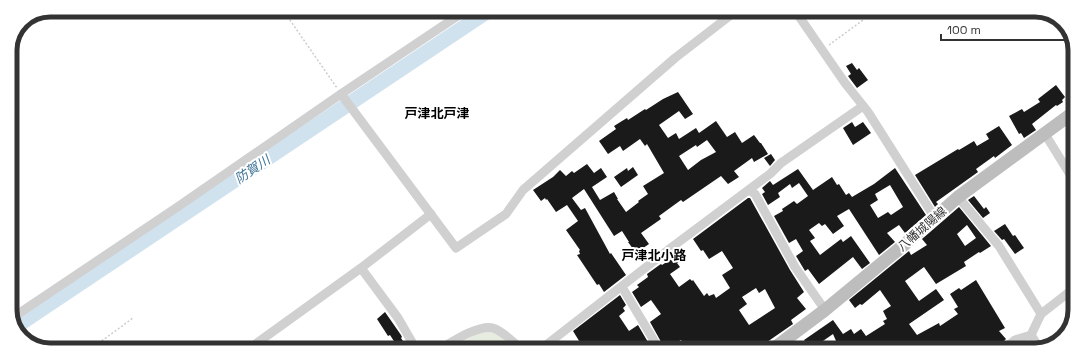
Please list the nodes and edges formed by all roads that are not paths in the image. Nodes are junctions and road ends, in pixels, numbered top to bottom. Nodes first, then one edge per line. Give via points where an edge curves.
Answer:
1 (457, 17) edge
2 (728, 17) edge
3 (800, 17) edge
4 (341, 94) junction
5 (863, 106) junction
6 (1068, 117) edge
7 (1045, 134) junction
8 (1068, 171) edge
9 (749, 190) junction
10 (958, 197) junction
11 (431, 214) junction
12 (935, 218) junction
13 (361, 268) junction
14 (622, 287) junction
15 (1068, 293) edge
16 (825, 310) junction
17 (17, 314) edge
18 (1041, 314) junction
19 (1031, 335) junction
20 (257, 343) edge
21 (413, 343) edge
22 (451, 343) edge
23 (513, 343) edge
24 (549, 343) edge
25 (655, 343) edge
26 (782, 343) edge
27 (1011, 343) edge
28 (1036, 343) edge

1 - 4 street
2 - 11 street via 675,58 523,190 506,214 456,248
3 - 5 street
4 - 11 street
4 - 17 street
5 - 9 street via 781,163
5 - 12 street
6 - 7 main road, 八幡城陽線
7 - 8 street
7 - 10 main road, 八幡城陽線
9 - 14 street
9 - 16 street via 755,194 795,267
10 - 12 main road, 八幡城陽線
10 - 18 street via 999,246
11 - 13 street
12 - 16 main road, 八幡城陽線
13 - 20 street
13 - 21 street via 398,318
14 - 24 street
14 - 25 street
15 - 18 street
16 - 26 main road, 八幡城陽線
18 - 19 street
19 - 27 street
19 - 28 street
22 - 23 street via 486,327 498,331

